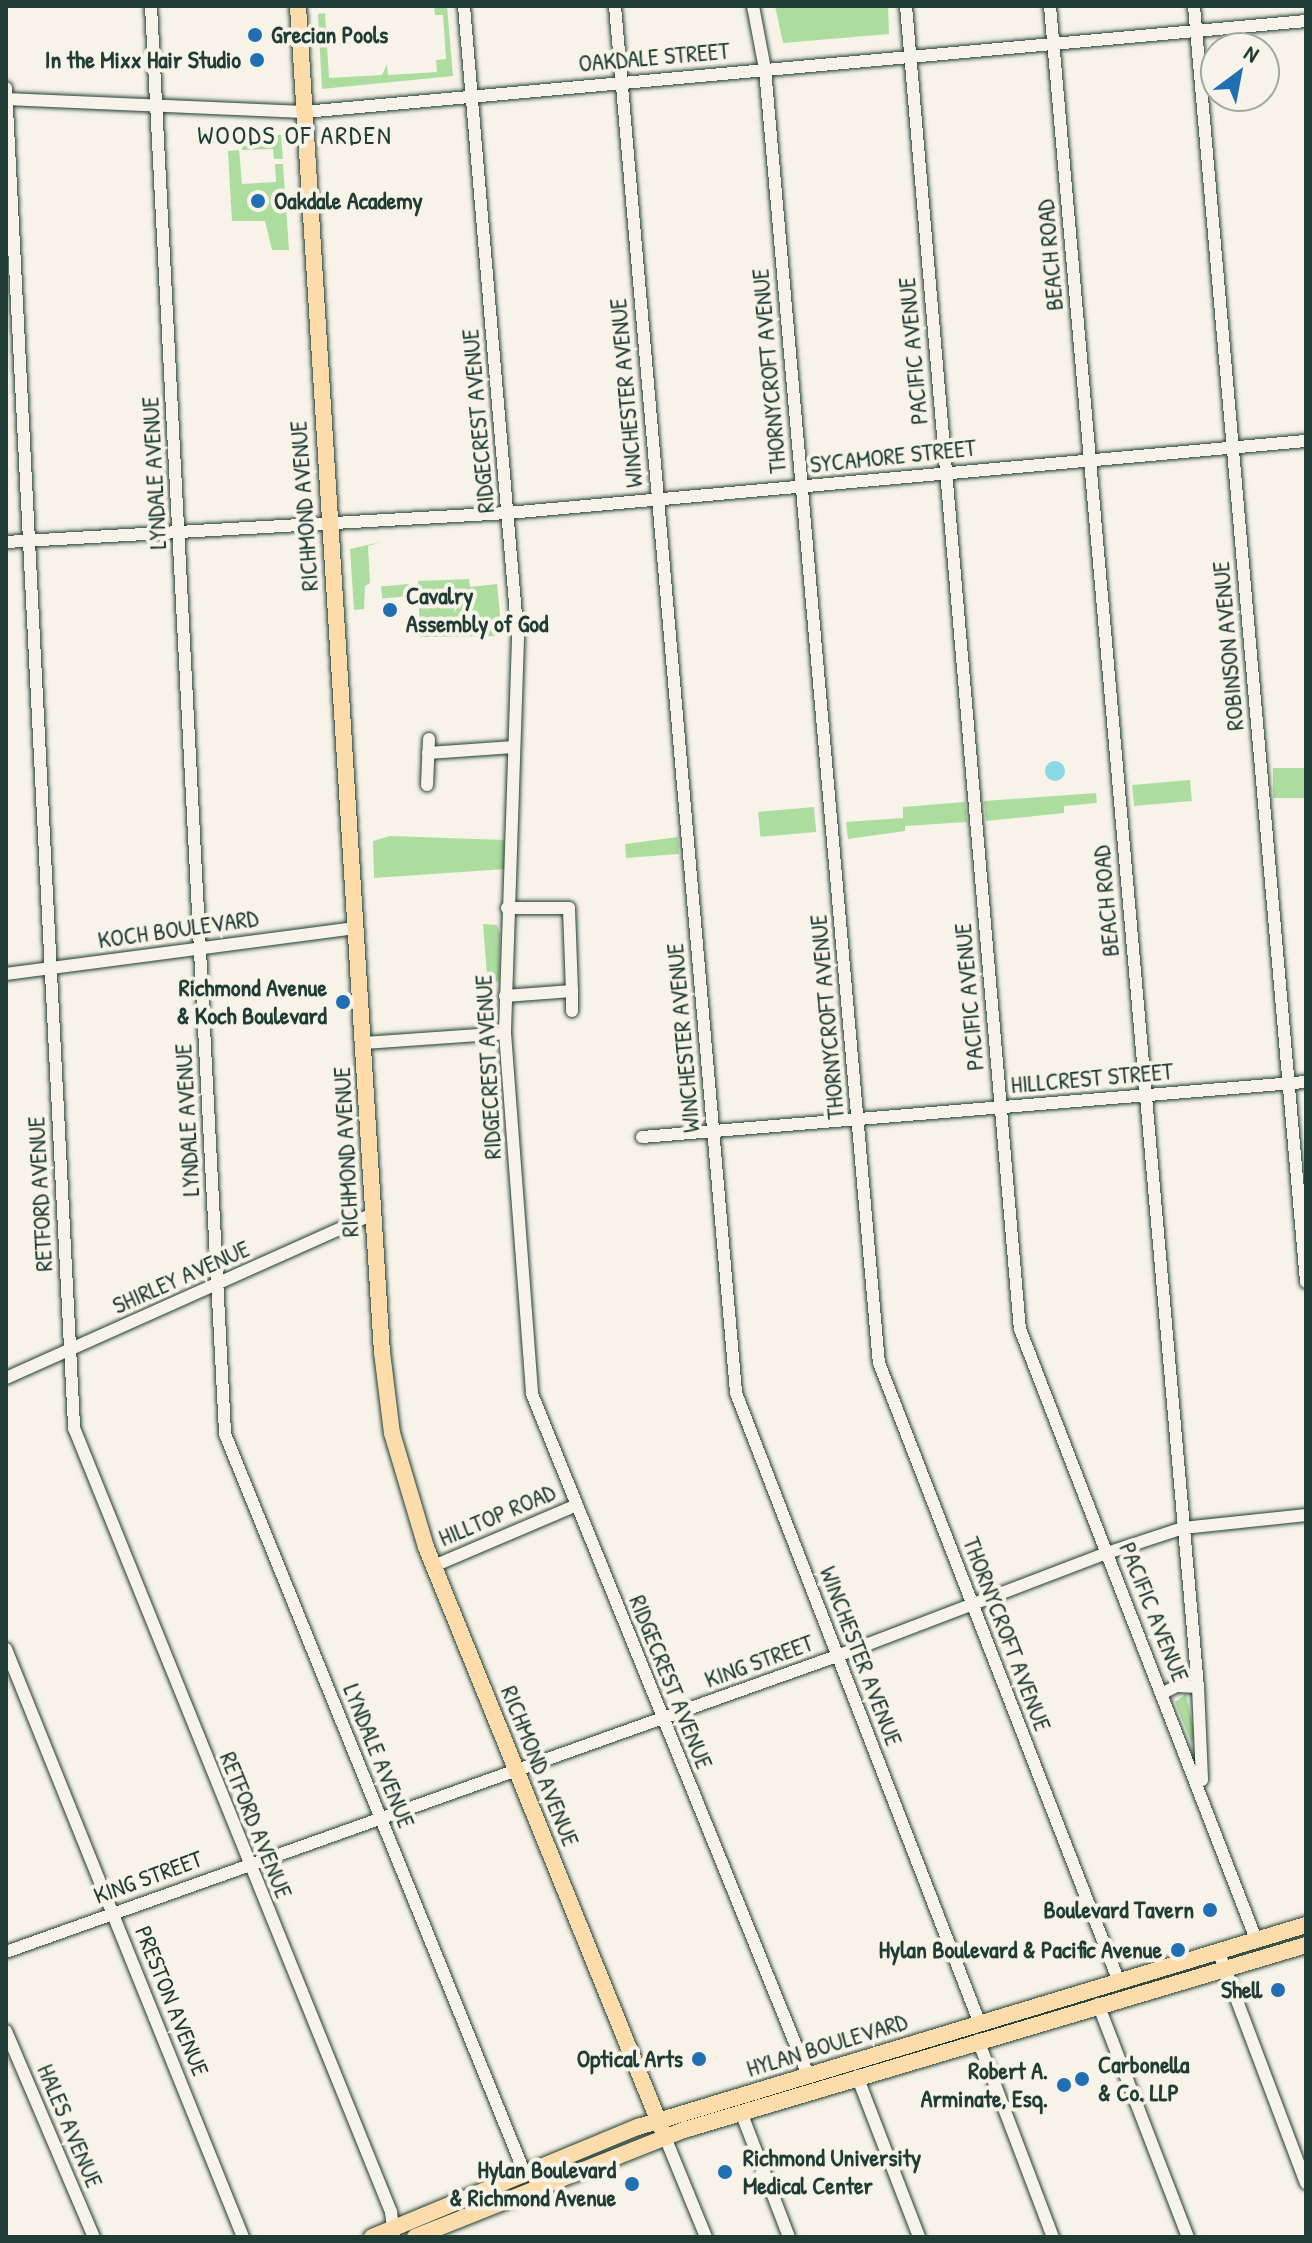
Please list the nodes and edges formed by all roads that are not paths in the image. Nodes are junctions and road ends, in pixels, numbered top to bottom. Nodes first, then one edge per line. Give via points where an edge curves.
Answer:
1 (151, 6) edge
2 (298, 6) edge
3 (464, 6) edge
4 (615, 6) edge
5 (753, 6) edge
6 (906, 6) edge
7 (1050, 6) edge
8 (1194, 6) edge
9 (1306, 21) edge
10 (1197, 31) junction
11 (1054, 45) junction
12 (910, 55) junction
13 (765, 69) junction
14 (621, 82) junction
15 (6, 88) edge
16 (472, 95) junction
17 (6, 99) edge
18 (156, 107) junction
19 (304, 112) junction
20 (1306, 441) edge
21 (1233, 447) junction
22 (1090, 459) junction
23 (945, 472) junction
24 (801, 487) junction
25 (657, 499) junction
26 (508, 513) junction
27 (329, 526) junction
28 (179, 534) junction
29 (29, 541) junction
30 (6, 542) edge
31 (429, 739) dead end
32 (514, 747) junction
33 (428, 753) junction
34 (427, 785) dead end
35 (507, 908) junction
36 (355, 928) junction
37 (199, 948) junction
38 (51, 968) junction
39 (6, 974) edge
40 (572, 991) junction
41 (505, 996) junction
42 (572, 1011) dead end
43 (505, 1033) junction
44 (363, 1043) junction
45 (1306, 1082) edge
46 (1288, 1083) junction
47 (1145, 1096) junction
48 (1002, 1108) junction
49 (858, 1120) junction
50 (714, 1133) junction
51 (642, 1137) dead end
52 (373, 1214) junction
53 (1306, 1282) edge
54 (217, 1284) junction
55 (70, 1350) junction
56 (6, 1378) edge
57 (577, 1505) junction
58 (1306, 1515) edge
59 (1183, 1528) junction
60 (1107, 1553) junction
61 (434, 1566) junction
62 (972, 1606) junction
63 (6, 1649) edge
64 (837, 1656) junction
65 (1198, 1687) junction
66 (1163, 1693) junction
67 (662, 1719) junction
68 (516, 1769) junction
69 (1202, 1792) junction
70 (380, 1816) junction
71 (248, 1864) junction
72 (113, 1913) junction
73 (1306, 1925) edge
74 (1257, 1942) junction
75 (1306, 1945) edge
76 (6, 1952) edge
77 (1222, 1960) junction
78 (1119, 1982) junction
79 (1098, 2004) junction
80 (6, 2031) edge
81 (979, 2032) junction
82 (808, 2075) junction
83 (857, 2076) junction
84 (741, 2112) junction
85 (662, 2129) junction
86 (525, 2174) junction
87 (1306, 2183) edge
88 (394, 2233) edge
89 (94, 2237) edge
90 (243, 2237) edge
91 (372, 2237) edge
92 (415, 2237) edge
93 (706, 2237) edge
94 (789, 2237) edge
95 (919, 2237) edge
96 (1053, 2237) edge
97 (1188, 2237) edge

1 - 18 street, LYNDALE AVENUE
2 - 19 main road, RICHMOND AVENUE
3 - 16 street, RIDGECREST AVENUE
4 - 14 street, WINCHESTER AVENUE
5 - 13 street, THORNYCROFT AVENUE
6 - 12 street, PACIFIC AVENUE
7 - 11 street, BEACH ROAD
8 - 10 street, ROBINSON AVENUE
9 - 10 street, OAKDALE STREET
10 - 11 street, OAKDALE STREET
10 - 21 street, ROBINSON AVENUE
11 - 12 street, OAKDALE STREET
11 - 22 street, BEACH ROAD
12 - 13 street, OAKDALE STREET
12 - 23 street, PACIFIC AVENUE
13 - 14 street, OAKDALE STREET
13 - 24 street, THORNYCROFT AVENUE
14 - 16 street, OAKDALE STREET
14 - 25 street, WINCHESTER AVENUE
15 - 17 street, RETFORD AVENUE
16 - 19 street, OAKDALE STREET
16 - 26 street, RIDGECREST AVENUE
17 - 18 street, OAKDALE STREET
17 - 29 street, RETFORD AVENUE
18 - 19 street, OAKDALE STREET
18 - 28 street, LYNDALE AVENUE
19 - 27 main road, RICHMOND AVENUE
20 - 21 street, SYCAMORE STREET
21 - 22 street, SYCAMORE STREET
21 - 46 street, ROBINSON AVENUE
22 - 23 street, SYCAMORE STREET
22 - 47 street, BEACH ROAD
23 - 24 street, SYCAMORE STREET
23 - 48 street, PACIFIC AVENUE
24 - 25 street, SYCAMORE STREET
24 - 49 street, THORNYCROFT AVENUE
25 - 26 street, SYCAMORE STREET
25 - 50 street, WINCHESTER AVENUE
26 - 27 street, SYCAMORE STREET
26 - 32 street, RIDGECREST AVENUE via 518,639
27 - 28 street, SYCAMORE STREET
27 - 36 main road, RICHMOND AVENUE
28 - 29 street, SYCAMORE STREET
28 - 37 street, LYNDALE AVENUE
29 - 30 street, SYCAMORE STREET
29 - 38 street, RETFORD AVENUE
31 - 33 street
32 - 33 street
32 - 35 street, RIDGECREST AVENUE
33 - 34 street
35 - 40 street via 569,908
35 - 41 street, RIDGECREST AVENUE
36 - 37 street, KOCH BOULEVARD
36 - 44 main road, RICHMOND AVENUE
37 - 38 street, KOCH BOULEVARD
37 - 54 street, LYNDALE AVENUE
38 - 39 street, KOCH BOULEVARD
38 - 55 street, RETFORD AVENUE
40 - 41 street
40 - 42 street
41 - 43 street, RIDGECREST AVENUE
43 - 44 street
43 - 57 street, RIDGECREST AVENUE via 532,1394
44 - 52 main road, RICHMOND AVENUE
45 - 46 street, HILLCREST STREET
46 - 47 street, HILLCREST STREET
46 - 53 street, ROBINSON AVENUE
47 - 48 street, HILLCREST STREET
47 - 59 street, BEACH ROAD
48 - 49 street, HILLCREST STREET
48 - 60 street, PACIFIC AVENUE via 1020,1329
49 - 50 street, HILLCREST STREET
49 - 62 street, THORNYCROFT AVENUE via 879,1363
50 - 51 street, HILLCREST STREET
50 - 64 street, WINCHESTER AVENUE via 736,1393
52 - 54 street, SHIRLEY AVENUE
52 - 61 main road, RICHMOND AVENUE via 392,1433
54 - 55 street, SHIRLEY AVENUE
54 - 70 street, LYNDALE AVENUE via 227,1440
55 - 56 street, SHIRLEY AVENUE
55 - 71 street, RETFORD AVENUE via 74,1428 81,1454
57 - 61 street, HILLTOP ROAD
57 - 67 street, RIDGECREST AVENUE
58 - 59 street, KING STREET
59 - 60 street, KING STREET
59 - 65 street, BEACH ROAD
60 - 62 street, KING STREET
60 - 66 street, PACIFIC AVENUE
61 - 68 main road, RICHMOND AVENUE
62 - 64 street, KING STREET
62 - 78 street, THORNYCROFT AVENUE
63 - 72 street, PRESTON AVENUE
64 - 67 street, KING STREET
64 - 81 street, WINCHESTER AVENUE
65 - 66 street via 1177,1686
65 - 69 street, BEACH ROAD
66 - 69 street, PACIFIC AVENUE
67 - 68 street, KING STREET
67 - 82 street, RIDGECREST AVENUE
68 - 70 street, KING STREET
68 - 85 main road, RICHMOND AVENUE
69 - 74 street, PACIFIC AVENUE
70 - 71 street, KING STREET
70 - 86 street, LYNDALE AVENUE
71 - 72 street, KING STREET
71 - 88 street, RETFORD AVENUE
72 - 76 street, KING STREET
72 - 90 street, PRESTON AVENUE
73 - 74 main road, HYLAN BOULEVARD
74 - 77 main road, HYLAN BOULEVARD
75 - 77 main road, HYLAN BOULEVARD
77 - 78 main road, HYLAN BOULEVARD
77 - 79 main road, HYLAN BOULEVARD
77 - 87 street
78 - 81 main road, HYLAN BOULEVARD
79 - 81 main road, HYLAN BOULEVARD
79 - 97 street
80 - 89 street, HALES AVENUE
81 - 82 main road, HYLAN BOULEVARD
81 - 83 main road, HYLAN BOULEVARD
81 - 96 street, WINCHESTER AVENUE
82 - 85 main road, HYLAN BOULEVARD
83 - 84 main road, HYLAN BOULEVARD
83 - 95 street
84 - 85 main road, HYLAN BOULEVARD
84 - 94 street
85 - 86 main road, HYLAN BOULEVARD
85 - 92 main road, HYLAN BOULEVARD
85 - 93 street, RICHMOND AVENUE
86 - 88 main road, HYLAN BOULEVARD
88 - 91 main road, HYLAN BOULEVARD

